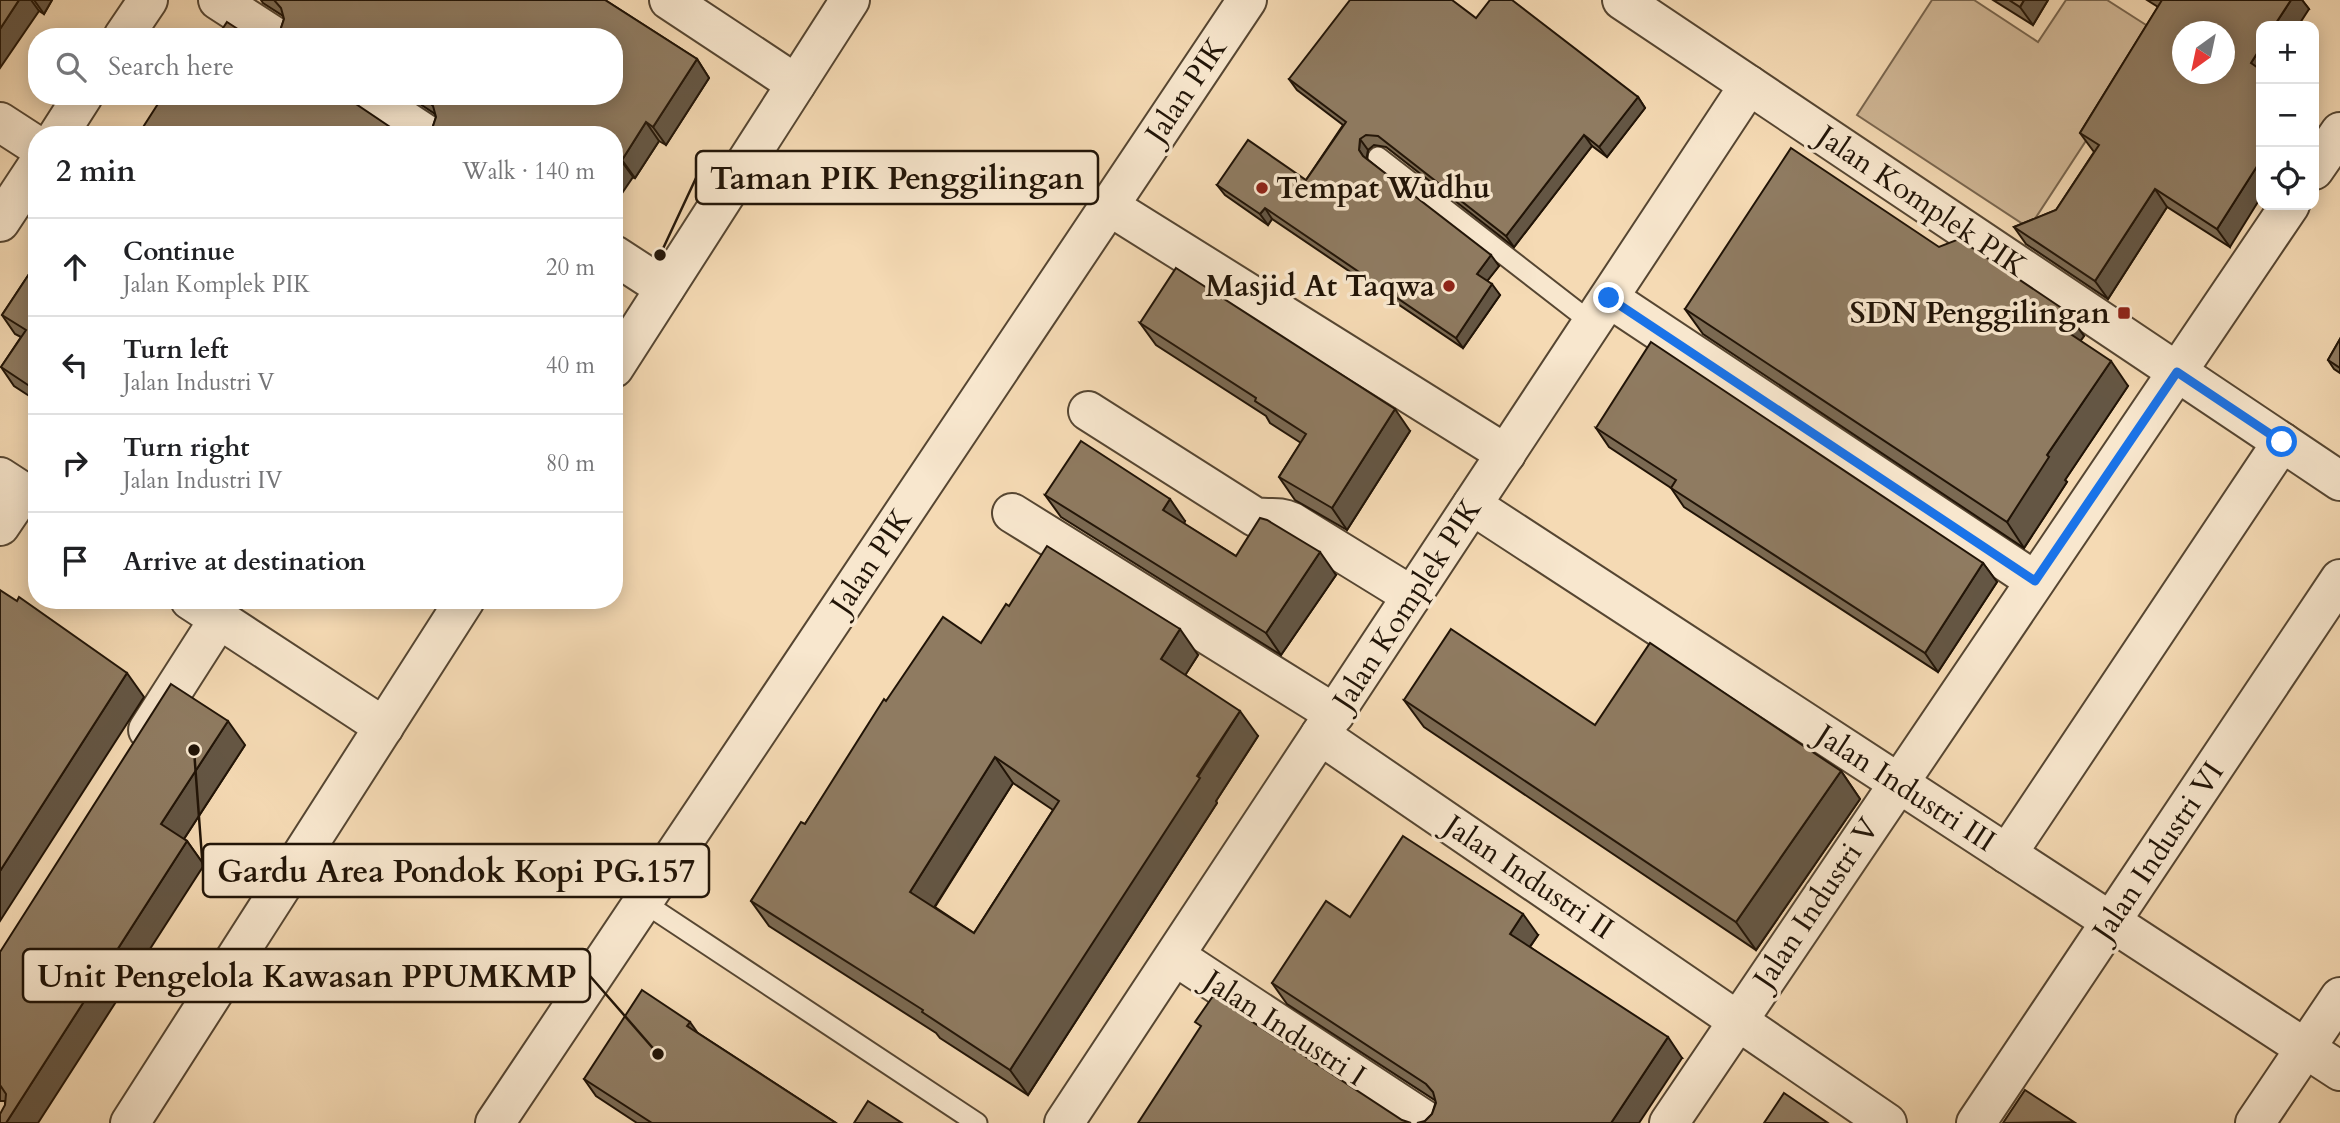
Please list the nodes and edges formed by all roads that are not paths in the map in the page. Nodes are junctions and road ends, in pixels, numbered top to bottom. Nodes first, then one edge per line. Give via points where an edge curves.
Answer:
1 (148, 0) edge
2 (218, 0) edge
3 (669, 0) edge
4 (850, 0) edge
5 (1247, 0) edge
6 (1622, 0) edge
7 (129, 28) edge
8 (261, 28) edge
9 (796, 83) junction
10 (1749, 85) junction
11 (77, 105) edge
12 (382, 105) edge
13 (0, 122) edge
14 (64, 126) edge
15 (414, 126) edge
16 (2340, 132) edge
17 (28, 140) edge
18 (1378, 157) dead end
19 (2319, 163) edge
20 (28, 180) edge
21 (1109, 206) junction
22 (2287, 210) edge
23 (0, 222) edge
24 (623, 261) edge
25 (665, 288) junction
26 (1601, 310) junction
27 (623, 354) edge
28 (2177, 372) junction
29 (1088, 411) dead end
30 (2282, 442) junction
31 (1506, 454) junction
32 (2340, 481) edge
33 (20, 490) edge
34 (1472, 505) junction
35 (1012, 513) dead end
36 (0, 526) edge
37 (2340, 579) edge
38 (2035, 581) junction
39 (1412, 596) junction
40 (459, 609) edge
41 (204, 610) edge
42 (1327, 724) junction
43 (384, 727) junction
44 (131, 757) edge
45 (1898, 783) junction
46 (2007, 854) junction
47 (643, 902) junction
48 (2110, 922) junction
49 (1175, 956) junction
50 (2340, 997) edge
51 (1737, 1020) junction
52 (2305, 1049) junction
53 (2340, 1072) edge
54 (130, 1123) edge
55 (495, 1123) edge
56 (976, 1123) edge
57 (1064, 1123) edge
58 (1429, 1123) edge
59 (1669, 1123) edge
60 (1887, 1123) edge
61 (1976, 1123) edge
62 (2255, 1123) edge

1 - 7 street
2 - 8 street
3 - 9 street
4 - 9 street
5 - 21 street, Jalan PIK
6 - 10 street, Jalan Komplek PIK
9 - 25 street
10 - 26 street, Jalan Komplek PIK
10 - 28 street, Jalan Komplek PIK
11 - 14 street
12 - 15 street
13 - 17 street
16 - 19 street
18 - 26 lane
20 - 23 street
21 - 31 street
21 - 47 street, Jalan PIK
22 - 28 street, Jalan Industri V
24 - 25 street
25 - 27 street
26 - 31 street, Jalan Komplek PIK
26 - 38 street
28 - 30 street, Jalan Komplek PIK
28 - 38 street, Jalan Industri V
29 - 39 street via 1255,517 1278,516 1292,522
30 - 32 street, Jalan Komplek PIK
30 - 46 street
31 - 34 street, Jalan Komplek PIK
33 - 36 street
34 - 39 street, Jalan Komplek PIK
34 - 45 street, Jalan Industri III
35 - 42 street, Jalan Industri II
37 - 48 street, Jalan Industri VI
38 - 45 street, Jalan Industri V
39 - 42 street, Jalan Komplek PIK
40 - 43 street
41 - 43 street
41 - 44 street
42 - 49 street, Jalan Komplek PIK
42 - 51 street, Jalan Industri II
43 - 54 street
45 - 46 street, Jalan Industri III
45 - 51 street, Jalan Industri V
46 - 48 street, Jalan Industri III
47 - 55 street, Jalan PIK
47 - 56 lane
48 - 52 street, Jalan Industri III
48 - 61 street, Jalan Industri VI
49 - 57 street, Jalan Komplek PIK
49 - 58 street, Jalan Industri I
50 - 52 street
51 - 59 street, Jalan Industri V
51 - 60 street
52 - 53 street, Jalan Industri III
52 - 62 street

